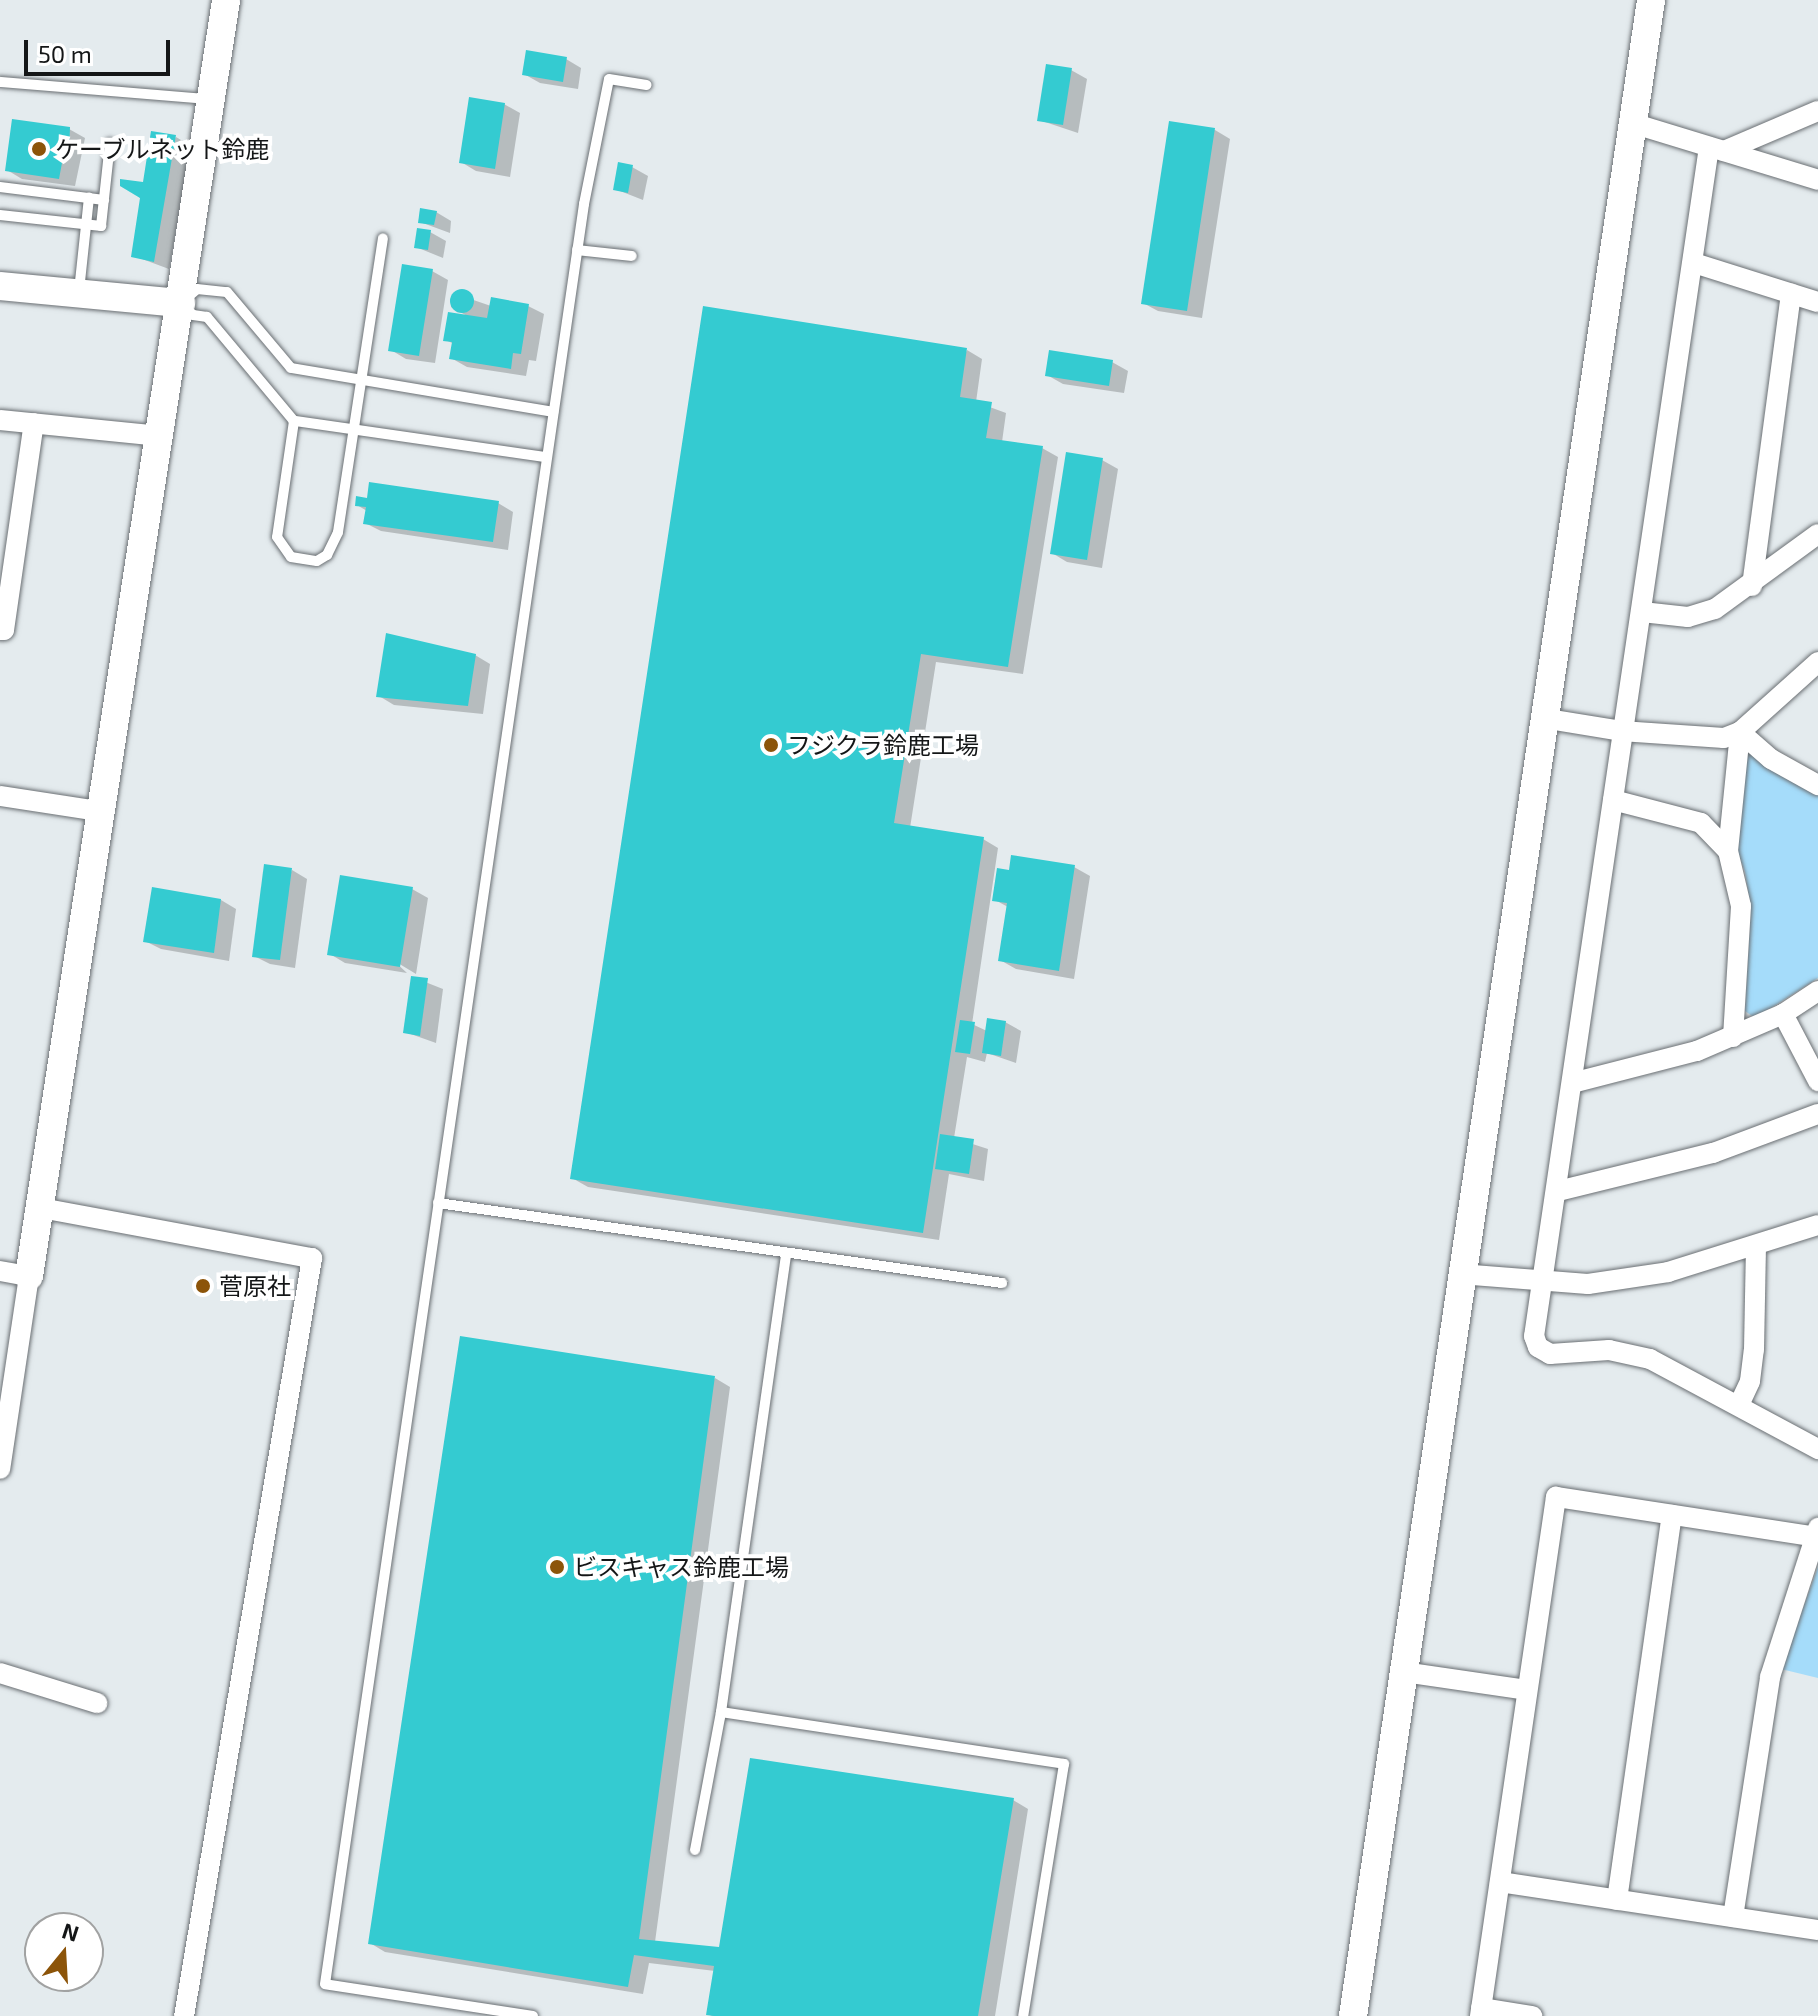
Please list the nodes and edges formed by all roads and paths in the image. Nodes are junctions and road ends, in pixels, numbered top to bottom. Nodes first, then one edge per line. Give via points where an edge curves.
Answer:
1 (226, 0) edge
2 (1651, 0) edge
3 (0, 82) edge
4 (647, 85) dead end
5 (211, 99) junction
6 (1818, 111) edge
7 (1632, 123) junction
8 (110, 143) dead end
9 (1716, 149) junction
10 (1818, 180) edge
11 (0, 187) edge
12 (89, 198) junction
13 (104, 200) junction
14 (0, 215) edge
15 (86, 224) junction
16 (383, 238) dead end
17 (577, 250) junction
18 (632, 256) dead end
19 (1694, 263) junction
20 (0, 286) edge
21 (79, 293) junction
22 (1791, 294) junction
23 (1818, 302) edge
24 (181, 303) junction
25 (361, 381) junction
26 (553, 412) junction
27 (0, 420) edge
28 (294, 421) junction
29 (34, 423) junction
30 (354, 431) junction
31 (160, 436) junction
32 (545, 457) junction
33 (1818, 534) edge
34 (1752, 586) junction
35 (1642, 612) junction
36 (0, 630) edge
37 (1818, 662) edge
38 (1542, 718) junction
39 (1621, 731) junction
40 (1740, 732) junction
41 (1818, 785) edge
42 (0, 796) edge
43 (1613, 800) junction
44 (104, 812) junction
45 (1728, 851) junction
46 (1818, 991) edge
47 (1783, 1014) junction
48 (1733, 1037) junction
49 (1818, 1081) edge
50 (1572, 1083) junction
51 (1818, 1114) edge
52 (1558, 1191) junction
53 (438, 1203) junction
54 (41, 1208) junction
55 (1818, 1225) edge
56 (1756, 1246) junction
57 (786, 1253) junction
58 (0, 1271) edge
59 (1460, 1274) junction
60 (29, 1276) junction
61 (1002, 1283) dead end
62 (1543, 1284) junction
63 (1739, 1405) junction
64 (1818, 1449) edge
65 (0, 1469) edge
66 (1672, 1515) junction
67 (1817, 1533) edge
68 (1404, 1672) junction
69 (0, 1673) edge
70 (1527, 1690) junction
71 (97, 1703) dead end
72 (721, 1712) junction
73 (695, 1850) dead end
74 (1500, 1882) junction
75 (1617, 1900) junction
76 (1733, 1917) junction
77 (1818, 1930) edge
78 (1481, 2012) edge
79 (184, 2016) edge
80 (533, 2016) edge
81 (1023, 2016) edge
82 (1353, 2016) edge
83 (1532, 2016) edge

1 - 5 street
2 - 7 street
3 - 5 lane
4 - 17 lane via 609,79
5 - 24 street
6 - 9 street
7 - 9 street
7 - 38 street
8 - 13 lane
9 - 10 street
9 - 19 street
11 - 12 lane
12 - 13 lane
12 - 15 lane
13 - 15 lane via 101,226
14 - 15 lane
15 - 21 lane
16 - 25 lane
17 - 18 lane
17 - 26 lane
19 - 22 street
19 - 35 street
20 - 21 street
21 - 24 street
22 - 23 street
22 - 34 street
24 - 25 lane via 197,289 227,292 291,368
24 - 28 lane via 193,315 207,317
24 - 31 street
25 - 26 lane
25 - 30 lane
26 - 32 lane
27 - 29 street
28 - 30 lane
28 - 30 lane via 277,537 282,548 302,561 327,555 338,532
29 - 31 street
29 - 36 street
30 - 32 lane
31 - 44 street
32 - 53 lane
33 - 34 street
34 - 35 street via 1715,609 1688,617
35 - 39 street
37 - 40 street
38 - 39 street
38 - 59 street
39 - 40 street via 1695,739
39 - 43 street
40 - 41 street via 1771,759
40 - 45 street
42 - 44 street
43 - 45 street via 1701,823
43 - 50 street
44 - 54 street
45 - 48 street via 1738,883 1742,931
46 - 47 street
47 - 48 street
47 - 49 street
48 - 50 street
50 - 52 street
51 - 52 street via 1713,1153
52 - 62 street
53 - 57 lane
53 - 80 lane via 325,1984
54 - 60 street
54 - 79 street via 312,1258
55 - 56 street
56 - 62 street via 1668,1272 1588,1284
56 - 63 street via 1754,1350
57 - 61 lane
57 - 72 lane
58 - 60 street
59 - 62 street
59 - 68 street
60 - 65 street
62 - 63 street via 1534,1336 1538,1347 1550,1354 1626,1352
63 - 64 street
66 - 67 street
66 - 70 street via 1556,1497
66 - 75 street
67 - 76 street via 1770,1677
68 - 70 street
68 - 82 street
69 - 71 street
70 - 74 street
72 - 73 lane
72 - 81 lane via 1064,1764
74 - 75 street
74 - 78 street
75 - 76 street
76 - 77 street
78 - 83 street

